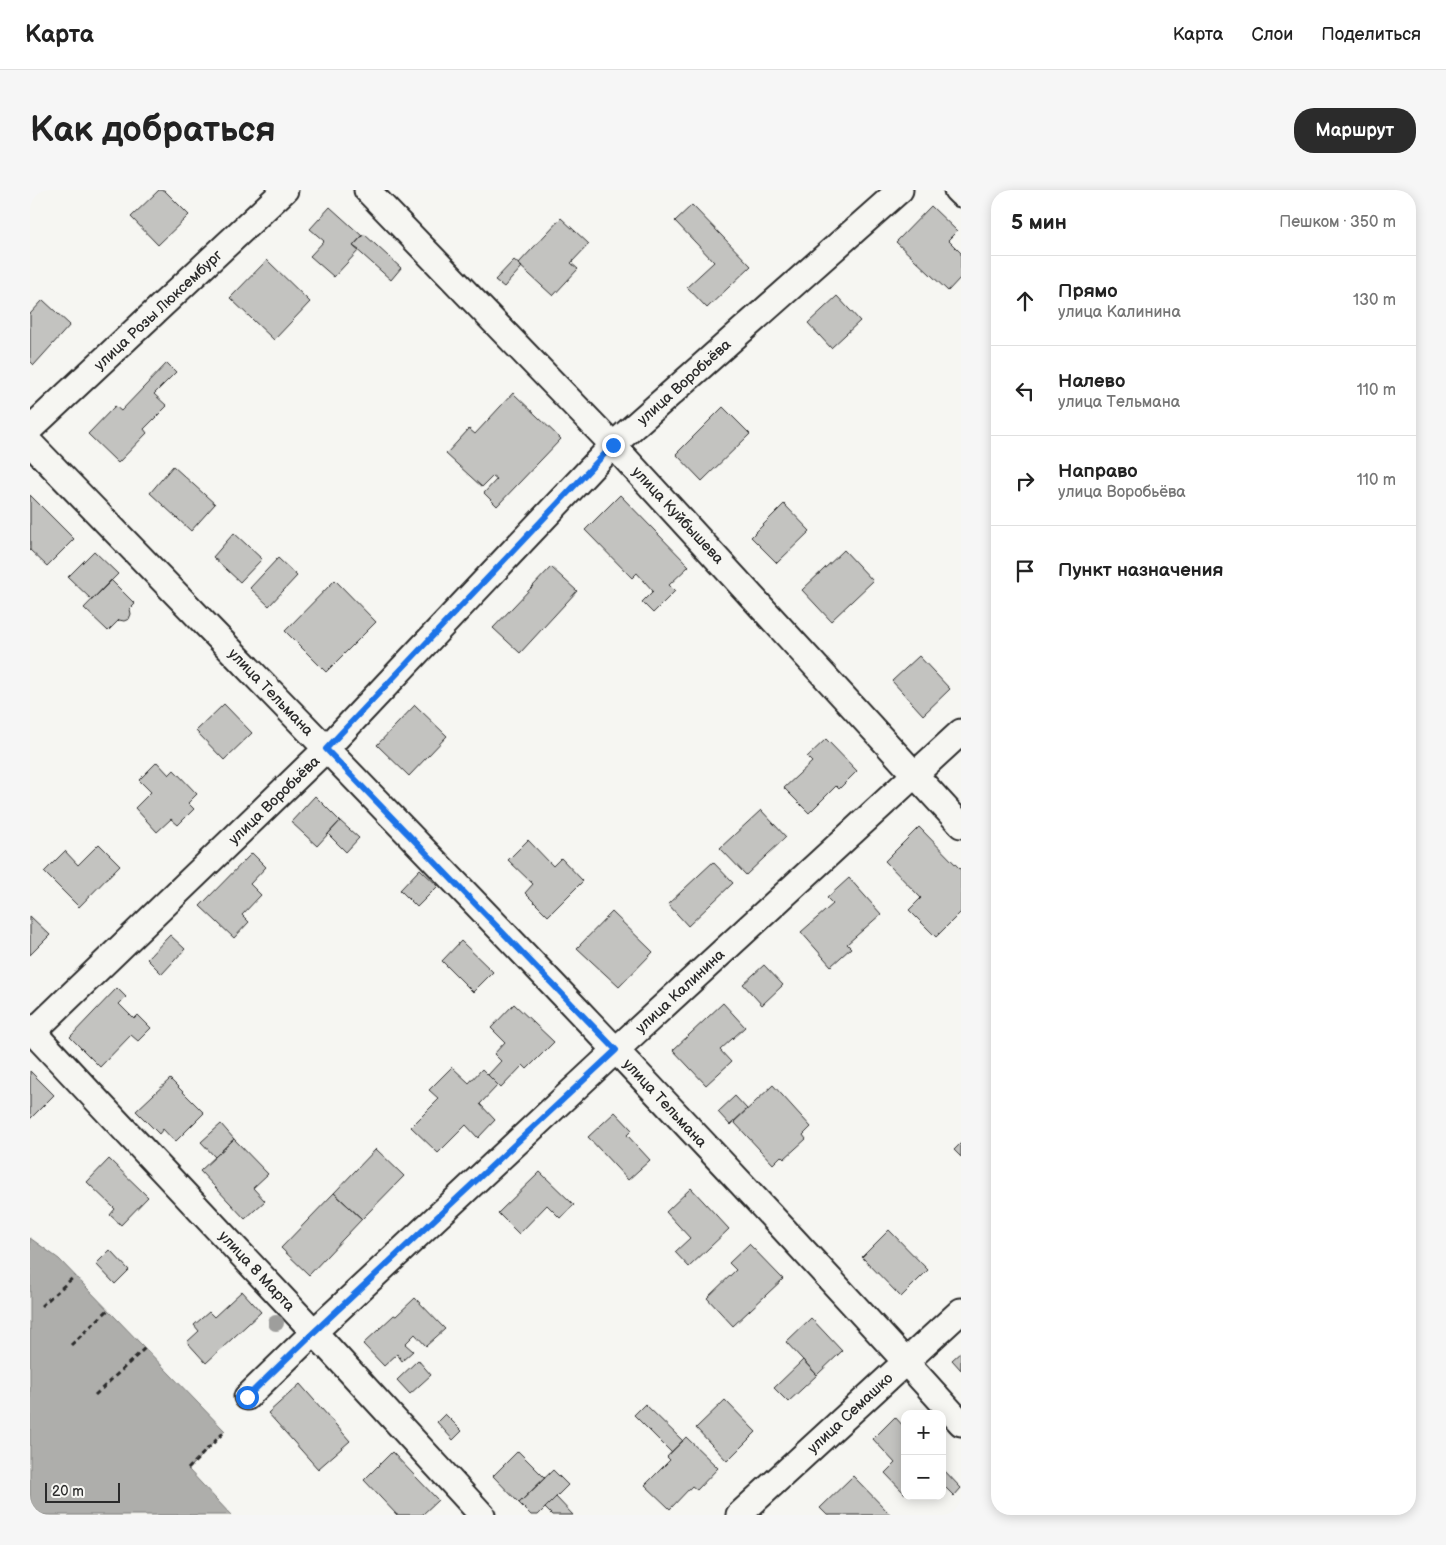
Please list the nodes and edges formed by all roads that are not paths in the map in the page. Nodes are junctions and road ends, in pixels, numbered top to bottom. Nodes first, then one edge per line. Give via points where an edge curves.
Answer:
1 (285, 190) edge
2 (367, 190) edge
3 (900, 190) edge
4 (957, 190) edge
5 (961, 194) edge
6 (30, 429) edge
7 (30, 443) edge
8 (613, 445) junction
9 (961, 732) edge
10 (326, 749) junction
11 (915, 774) junction
12 (961, 825) edge
13 (32, 1030) edge
14 (616, 1050) junction
15 (961, 1311) edge
16 (314, 1332) junction
17 (906, 1362) junction
18 (247, 1397) dead end
19 (961, 1423) edge
20 (482, 1515) edge
21 (739, 1515) edge

1 - 6 street, улица Розы Люксембург
2 - 8 street, улица Куйбышева
3 - 8 street, улица Воробьёва
4 - 5 street
7 - 10 street, улица Тельмана
8 - 10 street, улица Воробьёва
8 - 11 street, улица Куйбышева
9 - 11 street, улица Калинина
10 - 13 street, улица Воробьёва
10 - 14 street, улица Тельмана
11 - 12 street, улица Куйбышева
11 - 14 street, улица Калинина
13 - 16 street, улица 8 Марта
14 - 16 street, улица Калинина
14 - 17 street, улица Тельмана
15 - 17 street, улица Семашко
16 - 18 street, улица Калинина
16 - 20 street, улица 8 Марта
17 - 19 street, улица Тельмана
17 - 21 street, улица Семашко

